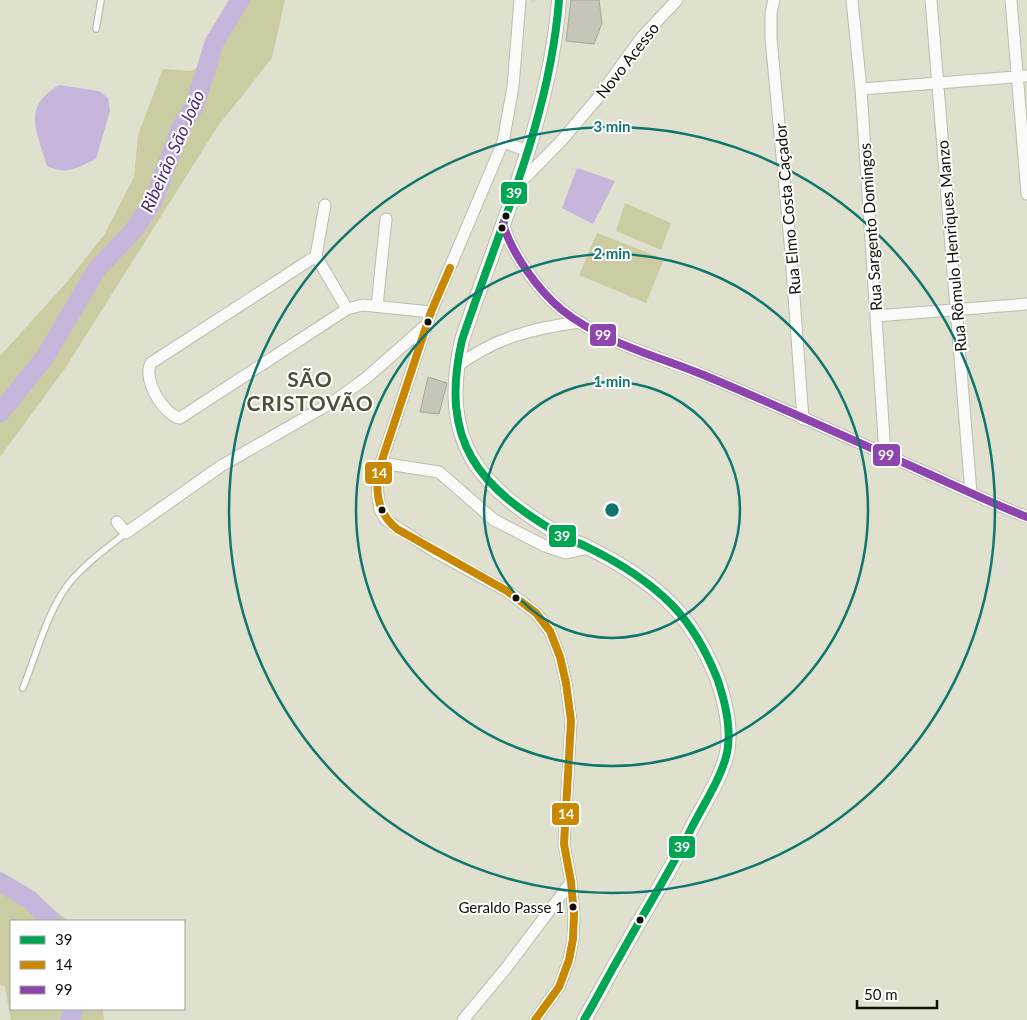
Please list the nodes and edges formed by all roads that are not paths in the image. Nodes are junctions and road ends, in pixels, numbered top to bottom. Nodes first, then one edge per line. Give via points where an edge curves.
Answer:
1 (101, 0) edge
2 (520, 0) edge
3 (559, 0) edge
4 (677, 0) edge
5 (774, 0) edge
6 (852, 0) edge
7 (931, 0) edge
8 (1011, 0) edge
9 (96, 29) dead end
10 (1022, 77) edge
11 (937, 83) junction
12 (861, 89) junction
13 (503, 142) junction
14 (528, 152) junction
15 (516, 188) junction
16 (1027, 194) edge
17 (325, 205) dead end
18 (386, 219) dead end
19 (503, 224) junction
20 (316, 256) junction
21 (1027, 304) edge
22 (377, 306) junction
23 (347, 309) junction
24 (956, 310) junction
25 (431, 312) junction
26 (876, 316) junction
27 (580, 322) junction
28 (426, 326) junction
29 (456, 367) junction
30 (802, 419) junction
31 (885, 454) junction
32 (381, 463) junction
33 (971, 493) junction
34 (1027, 517) edge
35 (117, 522) dead end
36 (126, 533) junction
37 (589, 548) junction
38 (24, 688) dead end
39 (571, 882) junction
40 (463, 1020) edge
41 (535, 1020) edge
42 (584, 1020) edge

1 - 9 lane
2 - 13 street via 513,87
3 - 14 street via 555,37
4 - 15 street, Novo Acesso via 642,37 597,99
5 - 30 street, Rua Elmo Costa Caçador via 771,38
6 - 12 street, Rua Sargento Domingos
7 - 11 street, Rua Rômulo Henriques Manzo
8 - 10 street
10 - 11 street
10 - 16 street
11 - 12 street
11 - 24 street, Rua Rômulo Henriques Manzo
12 - 26 street, Rua Sargento Domingos
13 - 14 street
13 - 25 street
14 - 15 street
15 - 19 street
17 - 20 street
18 - 22 street
19 - 27 street via 508,241 548,296
19 - 29 street via 484,272
20 - 23 street
20 - 23 street via 151,363 149,383 170,414 180,418
21 - 24 street
22 - 23 street
22 - 25 street
24 - 26 street
24 - 33 street, Rua Rômulo Henriques Manzo
25 - 28 street
26 - 31 street, Rua Sargento Domingos
27 - 29 street via 496,341 476,351
27 - 30 street via 619,342
28 - 32 street
28 - 36 street via 336,400 222,466
29 - 37 street via 454,405 458,425 473,460 507,497 566,538
30 - 31 street
31 - 33 street
32 - 37 street via 439,472 494,520 546,546 566,553
32 - 39 street via 377,476 378,497 386,520 435,552 507,591 536,613 550,632 566,683 571,721 564,817 564,844
33 - 34 street
35 - 36 street
36 - 38 lane via 70,582 48,623
37 - 42 street via 644,582 689,624 711,664 720,689 728,735 727,753 705,803 657,895
39 - 40 street
39 - 41 street via 574,914 569,960 558,987

